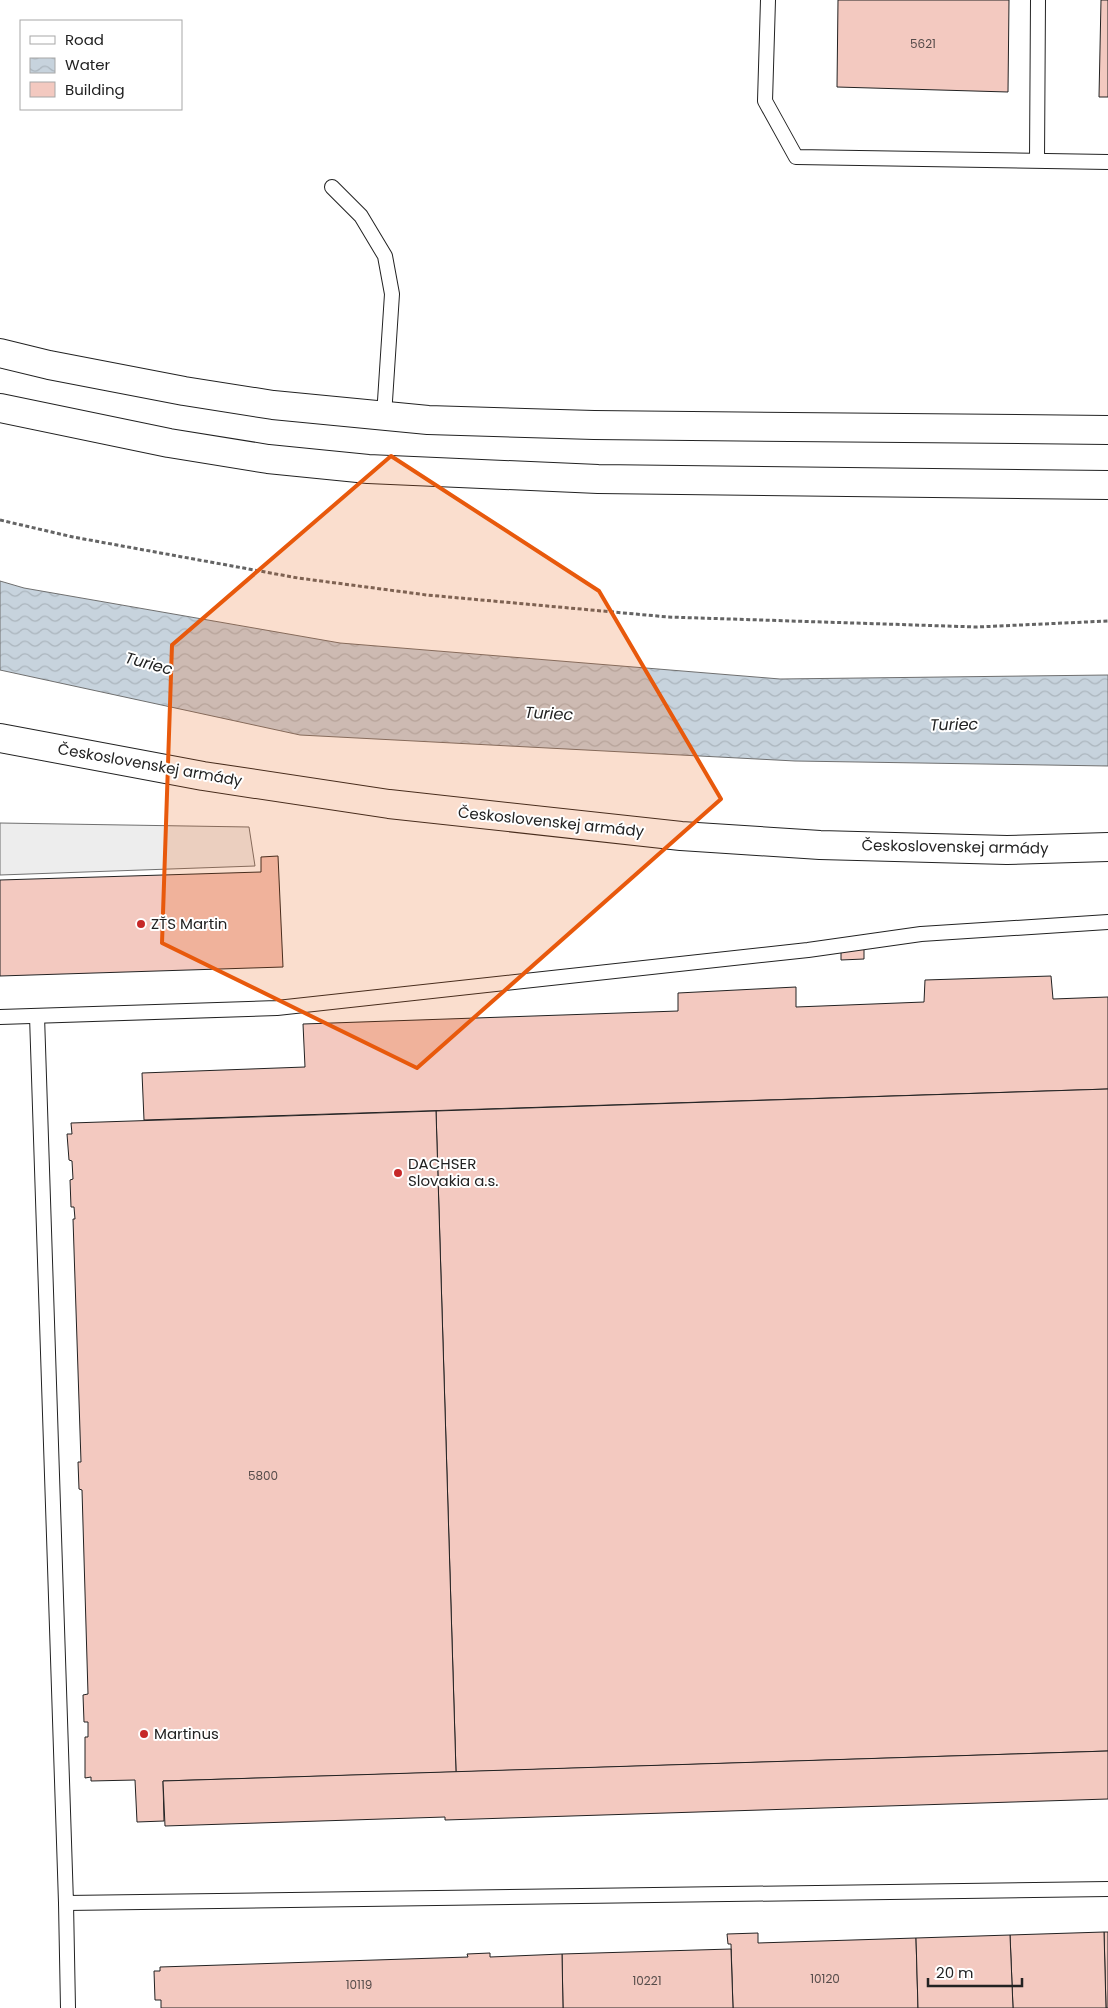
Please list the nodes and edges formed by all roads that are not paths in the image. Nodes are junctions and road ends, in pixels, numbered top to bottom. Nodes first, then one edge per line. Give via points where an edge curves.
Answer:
1 (768, 0) edge
2 (1038, 0) edge
3 (1037, 160) junction
4 (1108, 162) edge
5 (332, 187) dead end
6 (0, 353) edge
7 (0, 408) edge
8 (384, 416) junction
9 (1108, 430) edge
10 (1108, 485) edge
11 (0, 738) edge
12 (1108, 847) edge
13 (1108, 922) edge
14 (37, 1016) junction
15 (0, 1017) edge
16 (1108, 1889) edge
17 (66, 1903) junction
18 (68, 2008) edge

1 - 3 lane via 765,101 796,157
2 - 3 lane
3 - 4 lane
5 - 8 lane via 361,216 386,256 392,294
6 - 8 main road via 184,391 273,405
7 - 10 main road via 204,449 368,469 598,479
8 - 9 main road via 594,425
11 - 12 main road, Československej armády via 203,776 389,804 681,836 820,845 1007,850
13 - 14 lane via 921,934 798,951 277,1008
14 - 15 lane
14 - 17 lane
16 - 17 lane
17 - 18 lane

